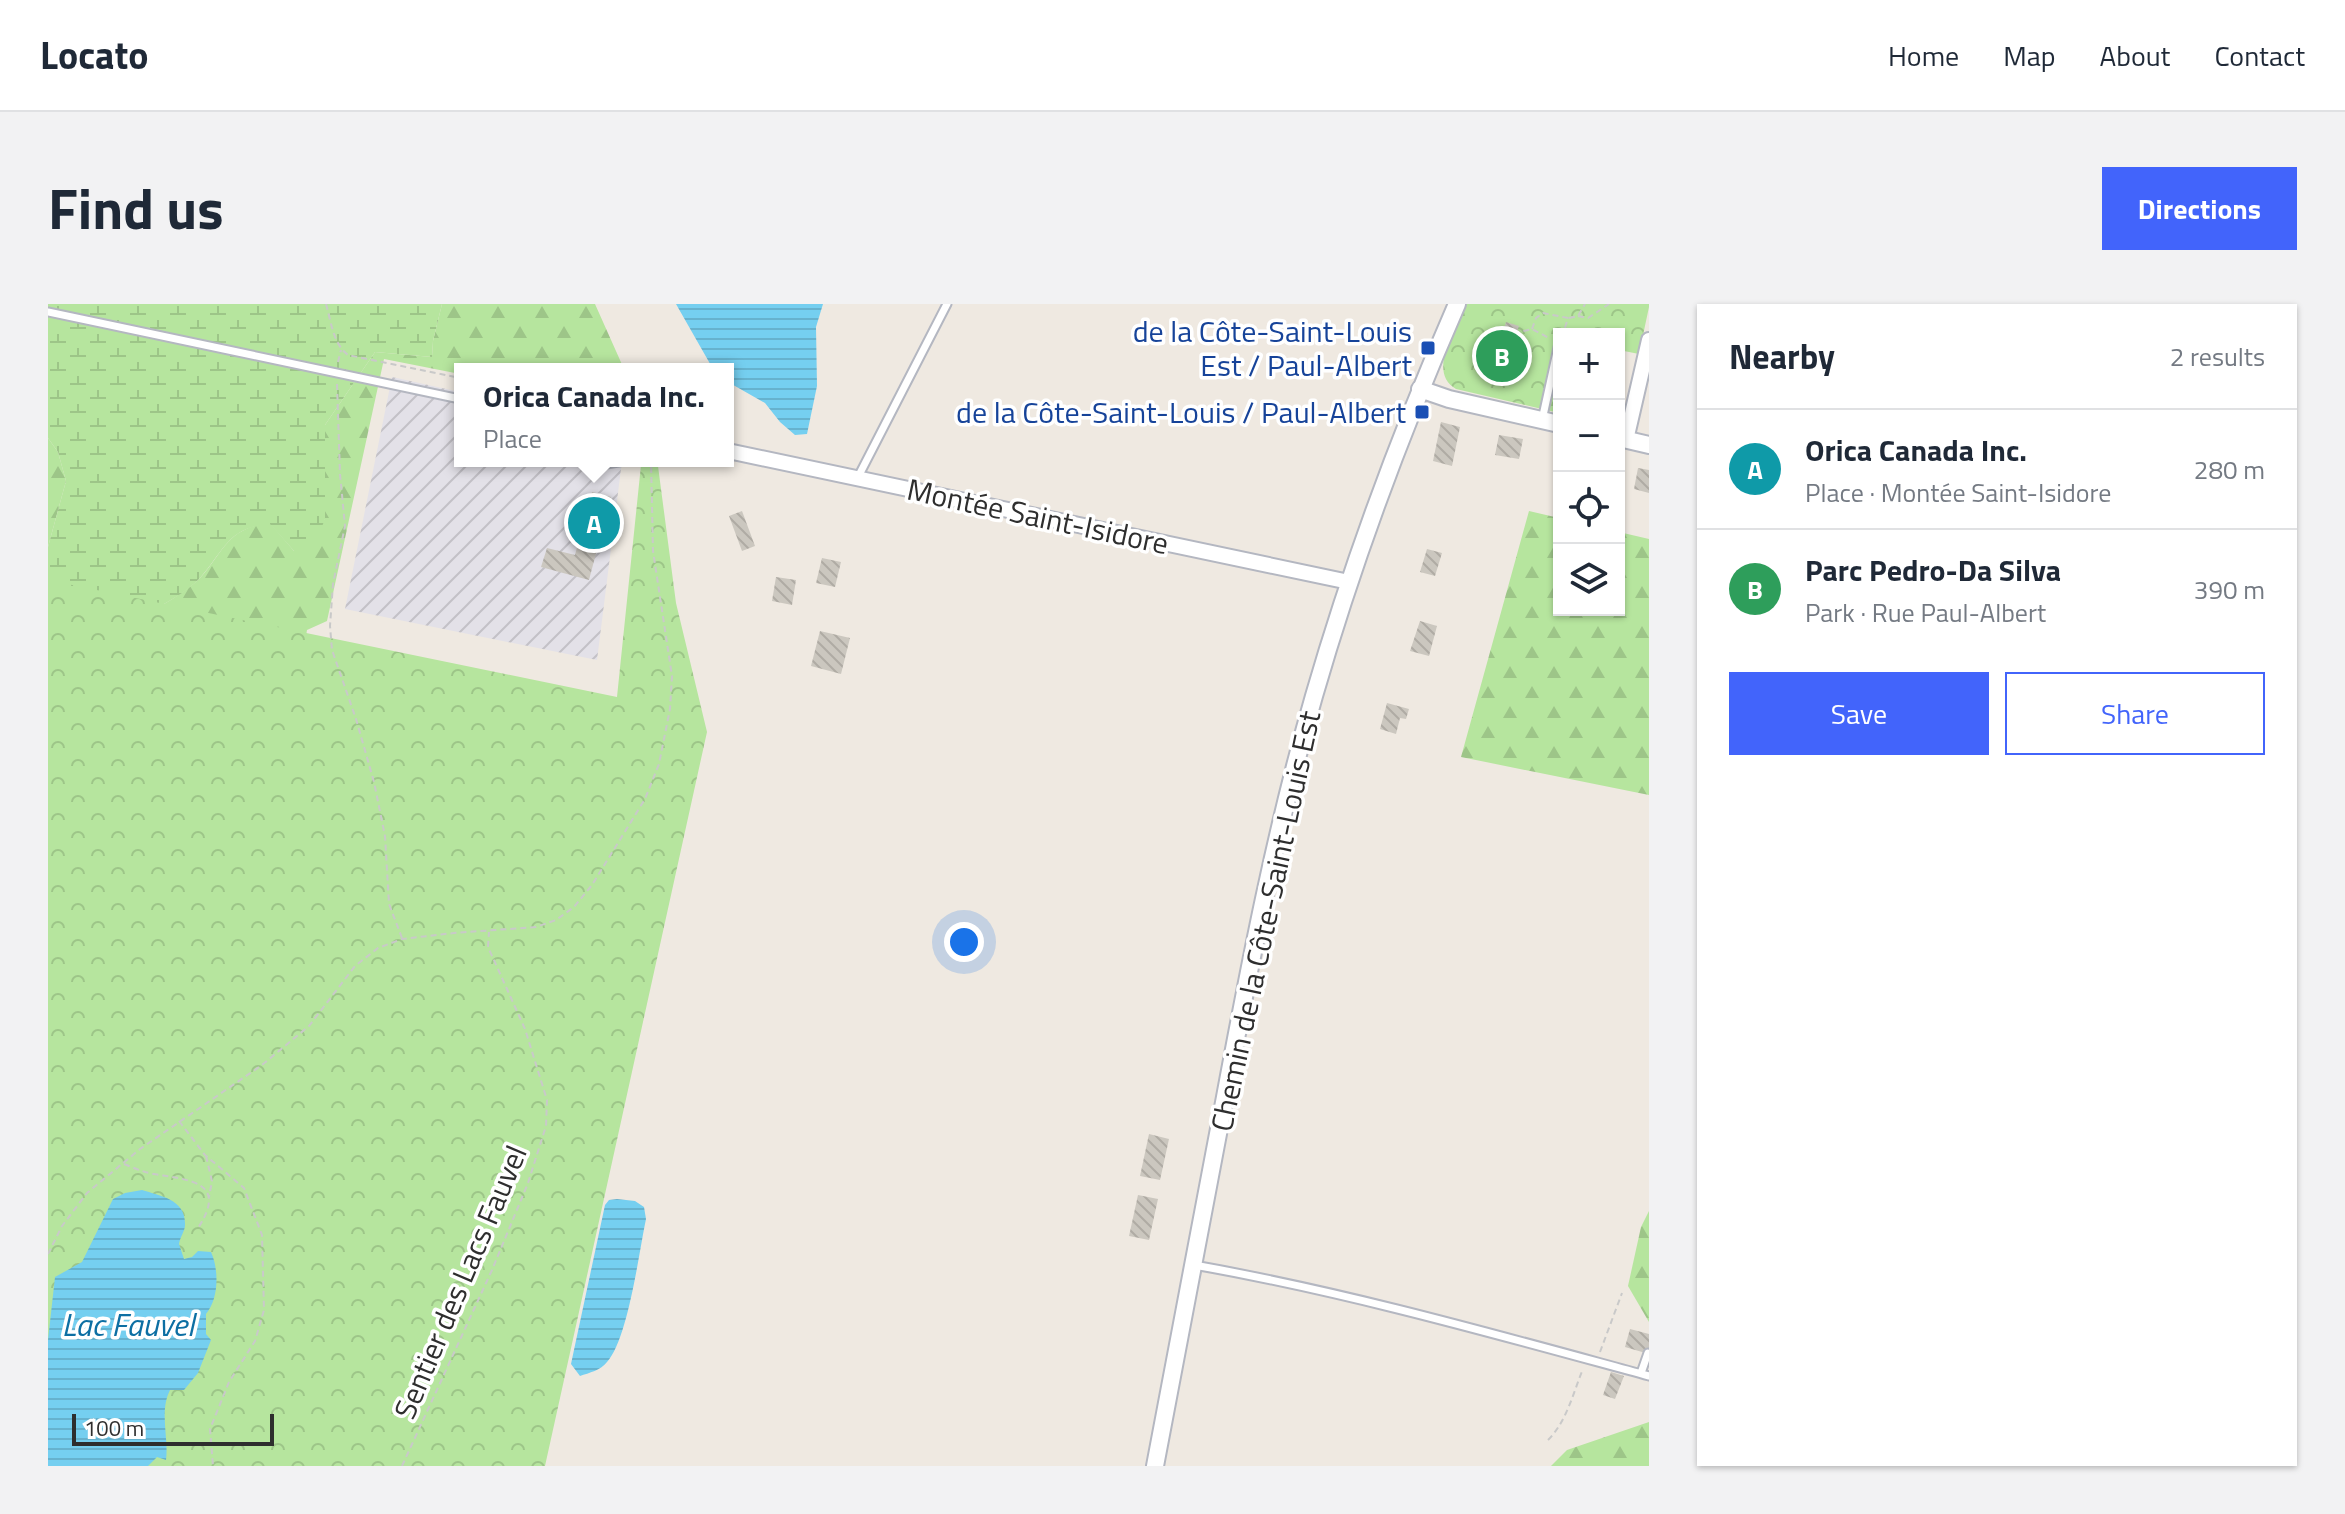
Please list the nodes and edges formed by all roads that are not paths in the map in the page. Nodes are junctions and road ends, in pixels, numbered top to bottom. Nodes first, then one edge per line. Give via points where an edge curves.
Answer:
1 (947, 304) edge
2 (1457, 304) edge
3 (48, 312) edge
4 (1649, 340) edge
5 (1553, 370) edge
6 (1420, 389) junction
7 (454, 398) edge
8 (1542, 420) junction
9 (1553, 423) edge
10 (1625, 428) edge
11 (1625, 440) edge
12 (1649, 445) edge
13 (734, 452) edge
14 (857, 479) junction
15 (1349, 582) junction
16 (1194, 1265) junction
17 (1648, 1353) edge
18 (1645, 1374) edge
19 (1155, 1466) edge

1 - 14 lane
2 - 6 street, Chemin de la Côte-Saint-Louis Est
3 - 7 lane
4 - 10 street
5 - 8 lane
6 - 8 street
6 - 15 street, Chemin de la Côte-Saint-Louis Est
8 - 9 street
11 - 12 street
13 - 14 street, Montée Saint-Isidore
14 - 15 street, Montée Saint-Isidore
15 - 16 street, Chemin de la Côte-Saint-Louis Est via 1268,879
16 - 18 lane
16 - 19 street, Chemin de la Côte-Saint-Louis Est
17 - 18 lane

